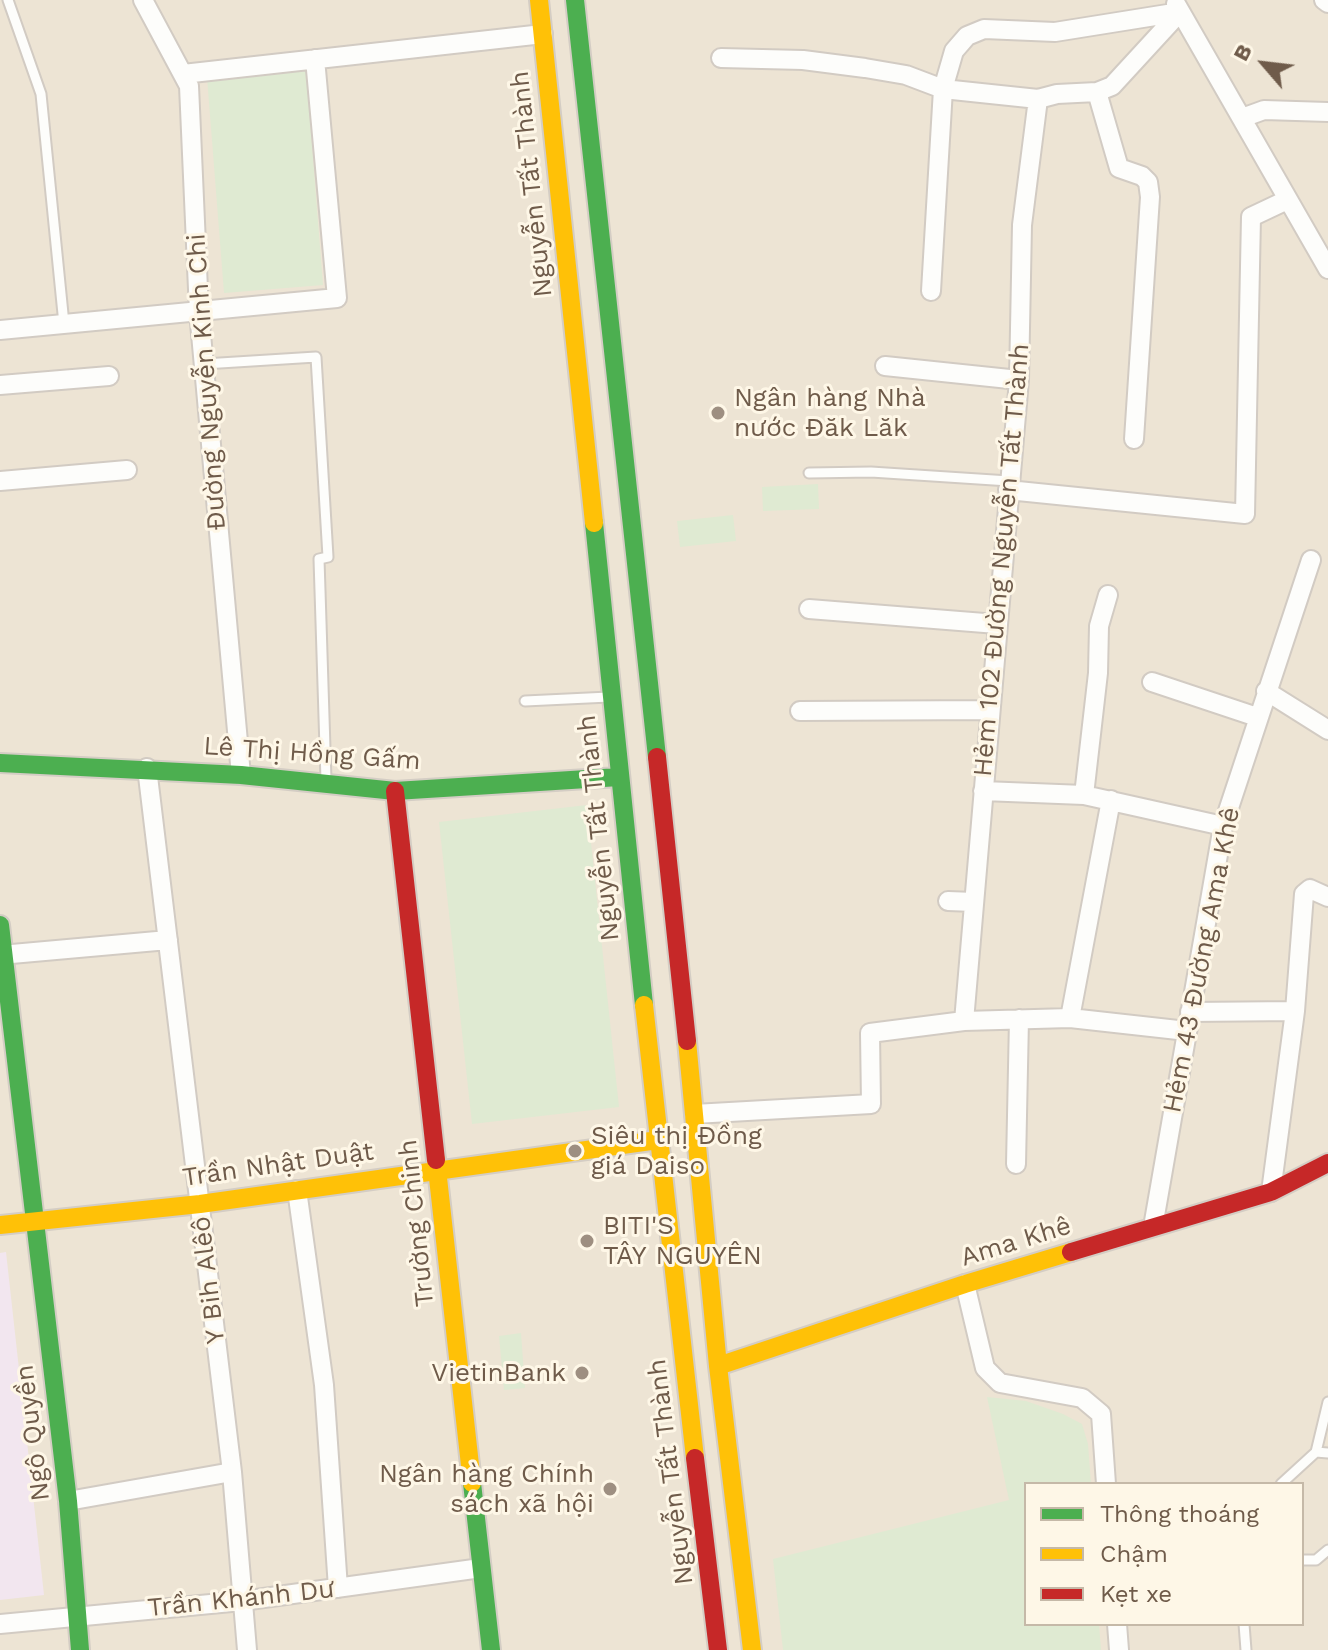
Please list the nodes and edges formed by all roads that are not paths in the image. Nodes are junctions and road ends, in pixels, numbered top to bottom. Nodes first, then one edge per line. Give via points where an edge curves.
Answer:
1 (8, 0) edge
2 (143, 0) edge
3 (539, 0) edge
4 (575, 0) edge
5 (1177, 6) edge
6 (543, 34) junction
7 (721, 58) dead end
8 (315, 59) junction
9 (183, 74) junction
10 (943, 89) junction
11 (1097, 92) junction
12 (1038, 99) junction
13 (1328, 112) edge
14 (1242, 118) junction
15 (1287, 200) junction
16 (1328, 269) edge
17 (931, 291) dead end
18 (199, 312) junction
19 (64, 324) junction
20 (0, 330) edge
21 (204, 364) junction
22 (885, 366) dead end
23 (109, 376) dead end
24 (1019, 380) junction
25 (0, 385) edge
26 (1134, 439) dead end
27 (127, 470) dead end
28 (809, 473) dead end
29 (0, 481) edge
30 (1008, 485) junction
31 (1311, 560) dead end
32 (1108, 595) dead end
33 (809, 609) dead end
34 (997, 624) junction
35 (1152, 682) dead end
36 (1266, 691) junction
37 (611, 696) junction
38 (525, 701) dead end
39 (989, 710) junction
40 (800, 711) dead end
41 (1257, 717) junction
42 (1328, 730) edge
43 (0, 763) edge
44 (147, 768) junction
45 (241, 775) junction
46 (619, 777) junction
47 (326, 784) junction
48 (395, 791) junction
49 (983, 791) junction
50 (1084, 795) junction
51 (1111, 800) junction
52 (1223, 826) junction
53 (1328, 897) edge
54 (948, 901) dead end
55 (974, 902) junction
56 (0, 925) edge
57 (168, 940) junction
58 (2, 955) edge
59 (1295, 1011) junction
60 (1070, 1018) junction
61 (1019, 1019) junction
62 (964, 1021) junction
63 (1189, 1021) junction
64 (694, 1114) junction
65 (658, 1140) junction
66 (1328, 1163) edge
67 (1016, 1164) dead end
68 (438, 1169) junction
69 (297, 1190) junction
70 (1271, 1192) junction
71 (200, 1204) junction
72 (34, 1221) junction
73 (0, 1225) edge
74 (1153, 1227) junction
75 (965, 1284) junction
76 (718, 1366) junction
77 (685, 1370) junction
78 (1328, 1402) edge
79 (1316, 1452) junction
80 (1328, 1453) edge
81 (232, 1472) junction
82 (1106, 1482) edge
83 (1283, 1482) edge
84 (68, 1501) junction
85 (1328, 1550) edge
86 (1304, 1560) edge
87 (481, 1568) junction
88 (338, 1588) junction
89 (242, 1601) junction
90 (76, 1615) junction
91 (0, 1624) edge
92 (1117, 1626) edge
93 (1244, 1626) edge
94 (80, 1650) edge
95 (247, 1650) edge
96 (491, 1650) edge
97 (718, 1650) edge
98 (752, 1650) edge
99 (1119, 1650) edge
100 (1246, 1650) edge

1 - 19 lane via 41,94
2 - 9 street, Đường Nguyễn Kinh Chi
3 - 6 street, Nguyễn Tất Thành
4 - 64 street
5 - 10 street via 1055,32 984,29 967,36 954,51
5 - 11 street via 1112,86
5 - 14 street
6 - 8 street
6 - 37 street, Nguyễn Tất Thành
7 - 10 street via 865,68 915,77
8 - 9 street
8 - 18 street via 337,298
9 - 18 street, Đường Nguyễn Kinh Chi via 189,86
10 - 12 street
10 - 17 street
11 - 12 street
11 - 26 street via 1119,168 1142,176 1150,197
12 - 24 street, Hẻm 102 Đường Nguyễn Tất Thành via 1022,225
13 - 14 street via 1264,110
14 - 15 street
15 - 16 street
15 - 30 street via 1251,217 1245,514
18 - 19 street
18 - 21 street, Đường Nguyễn Kinh Chi
19 - 20 street
21 - 45 street, Đường Nguyễn Kinh Chi
21 - 47 lane via 316,357 328,557 319,559
22 - 24 street
23 - 25 street
24 - 30 street, Hẻm 102 Đường Nguyễn Tất Thành
27 - 29 street
28 - 30 lane via 871,472
30 - 34 street, Hẻm 102 Đường Nguyễn Tất Thành
31 - 36 street, Hẻm 43 Đường Ama Khê
32 - 50 street via 1099,626
33 - 34 street
34 - 39 street, Hẻm 102 Đường Nguyễn Tất Thành
35 - 41 street
36 - 41 street, Hẻm 43 Đường Ama Khê
36 - 42 street
37 - 38 lane
37 - 46 street, Nguyễn Tất Thành
39 - 40 street
39 - 49 street, Hẻm 102 Đường Nguyễn Tất Thành
41 - 52 street, Hẻm 43 Đường Ama Khê
43 - 44 street, Lê Thị Hồng Gấm
44 - 45 street, Lê Thị Hồng Gấm
44 - 57 street, Y Bih Alêô
45 - 47 street, Lê Thị Hồng Gấm
46 - 48 street, Lê Thị Hồng Gấm
46 - 65 street, Nguyễn Tất Thành
47 - 48 street, Lê Thị Hồng Gấm
48 - 68 street, Trường Chinh
49 - 50 street
49 - 55 street, Hẻm 102 Đường Nguyễn Tất Thành
50 - 51 street
51 - 52 street
51 - 60 street
52 - 63 street, Hẻm 43 Đường Ama Khê
53 - 59 street via 1305,892
54 - 55 street
55 - 62 street, Hẻm 102 Đường Nguyễn Tất Thành
56 - 58 street, Ngô Quyền
57 - 58 street
57 - 71 street, Y Bih Alêô
58 - 72 street, Ngô Quyền
59 - 63 street
59 - 70 street
60 - 61 street
60 - 63 street
61 - 62 street
61 - 67 street
62 - 64 street via 870,1033 871,1104
63 - 74 street, Hẻm 43 Đường Ama Khê
64 - 76 street
65 - 68 street, Trần Nhật Duật
65 - 77 street, Nguyễn Tất Thành
66 - 70 street, Ama Khê
68 - 69 street, Trần Nhật Duật
68 - 87 street, Trường Chinh
69 - 71 street, Trần Nhật Duật
69 - 88 street via 324,1385
70 - 74 street, Ama Khê
71 - 72 street, Trần Nhật Duật
71 - 81 street, Y Bih Alêô
72 - 73 street, Trần Nhật Duật
72 - 84 street, Ngô Quyền
74 - 75 street, Ama Khê
75 - 76 street, Ama Khê
75 - 82 street via 985,1368 1000,1383 1082,1398 1101,1414
76 - 77 street, Ama Khê
76 - 98 street
77 - 97 street, Nguyễn Tất Thành
78 - 79 lane
79 - 80 lane
79 - 83 lane
81 - 84 street
81 - 89 street, Y Bih Alêô
84 - 90 street, Ngô Quyền
85 - 86 lane via 1316,1560
87 - 88 street, Trần Khánh Dư
87 - 96 street, Trường Chinh
88 - 89 street, Trần Khánh Dư
89 - 90 street, Trần Khánh Dư
89 - 95 street, Y Bih Alêô
90 - 91 street, Trần Khánh Dư
90 - 94 street, Ngô Quyền
92 - 99 street
93 - 100 lane

